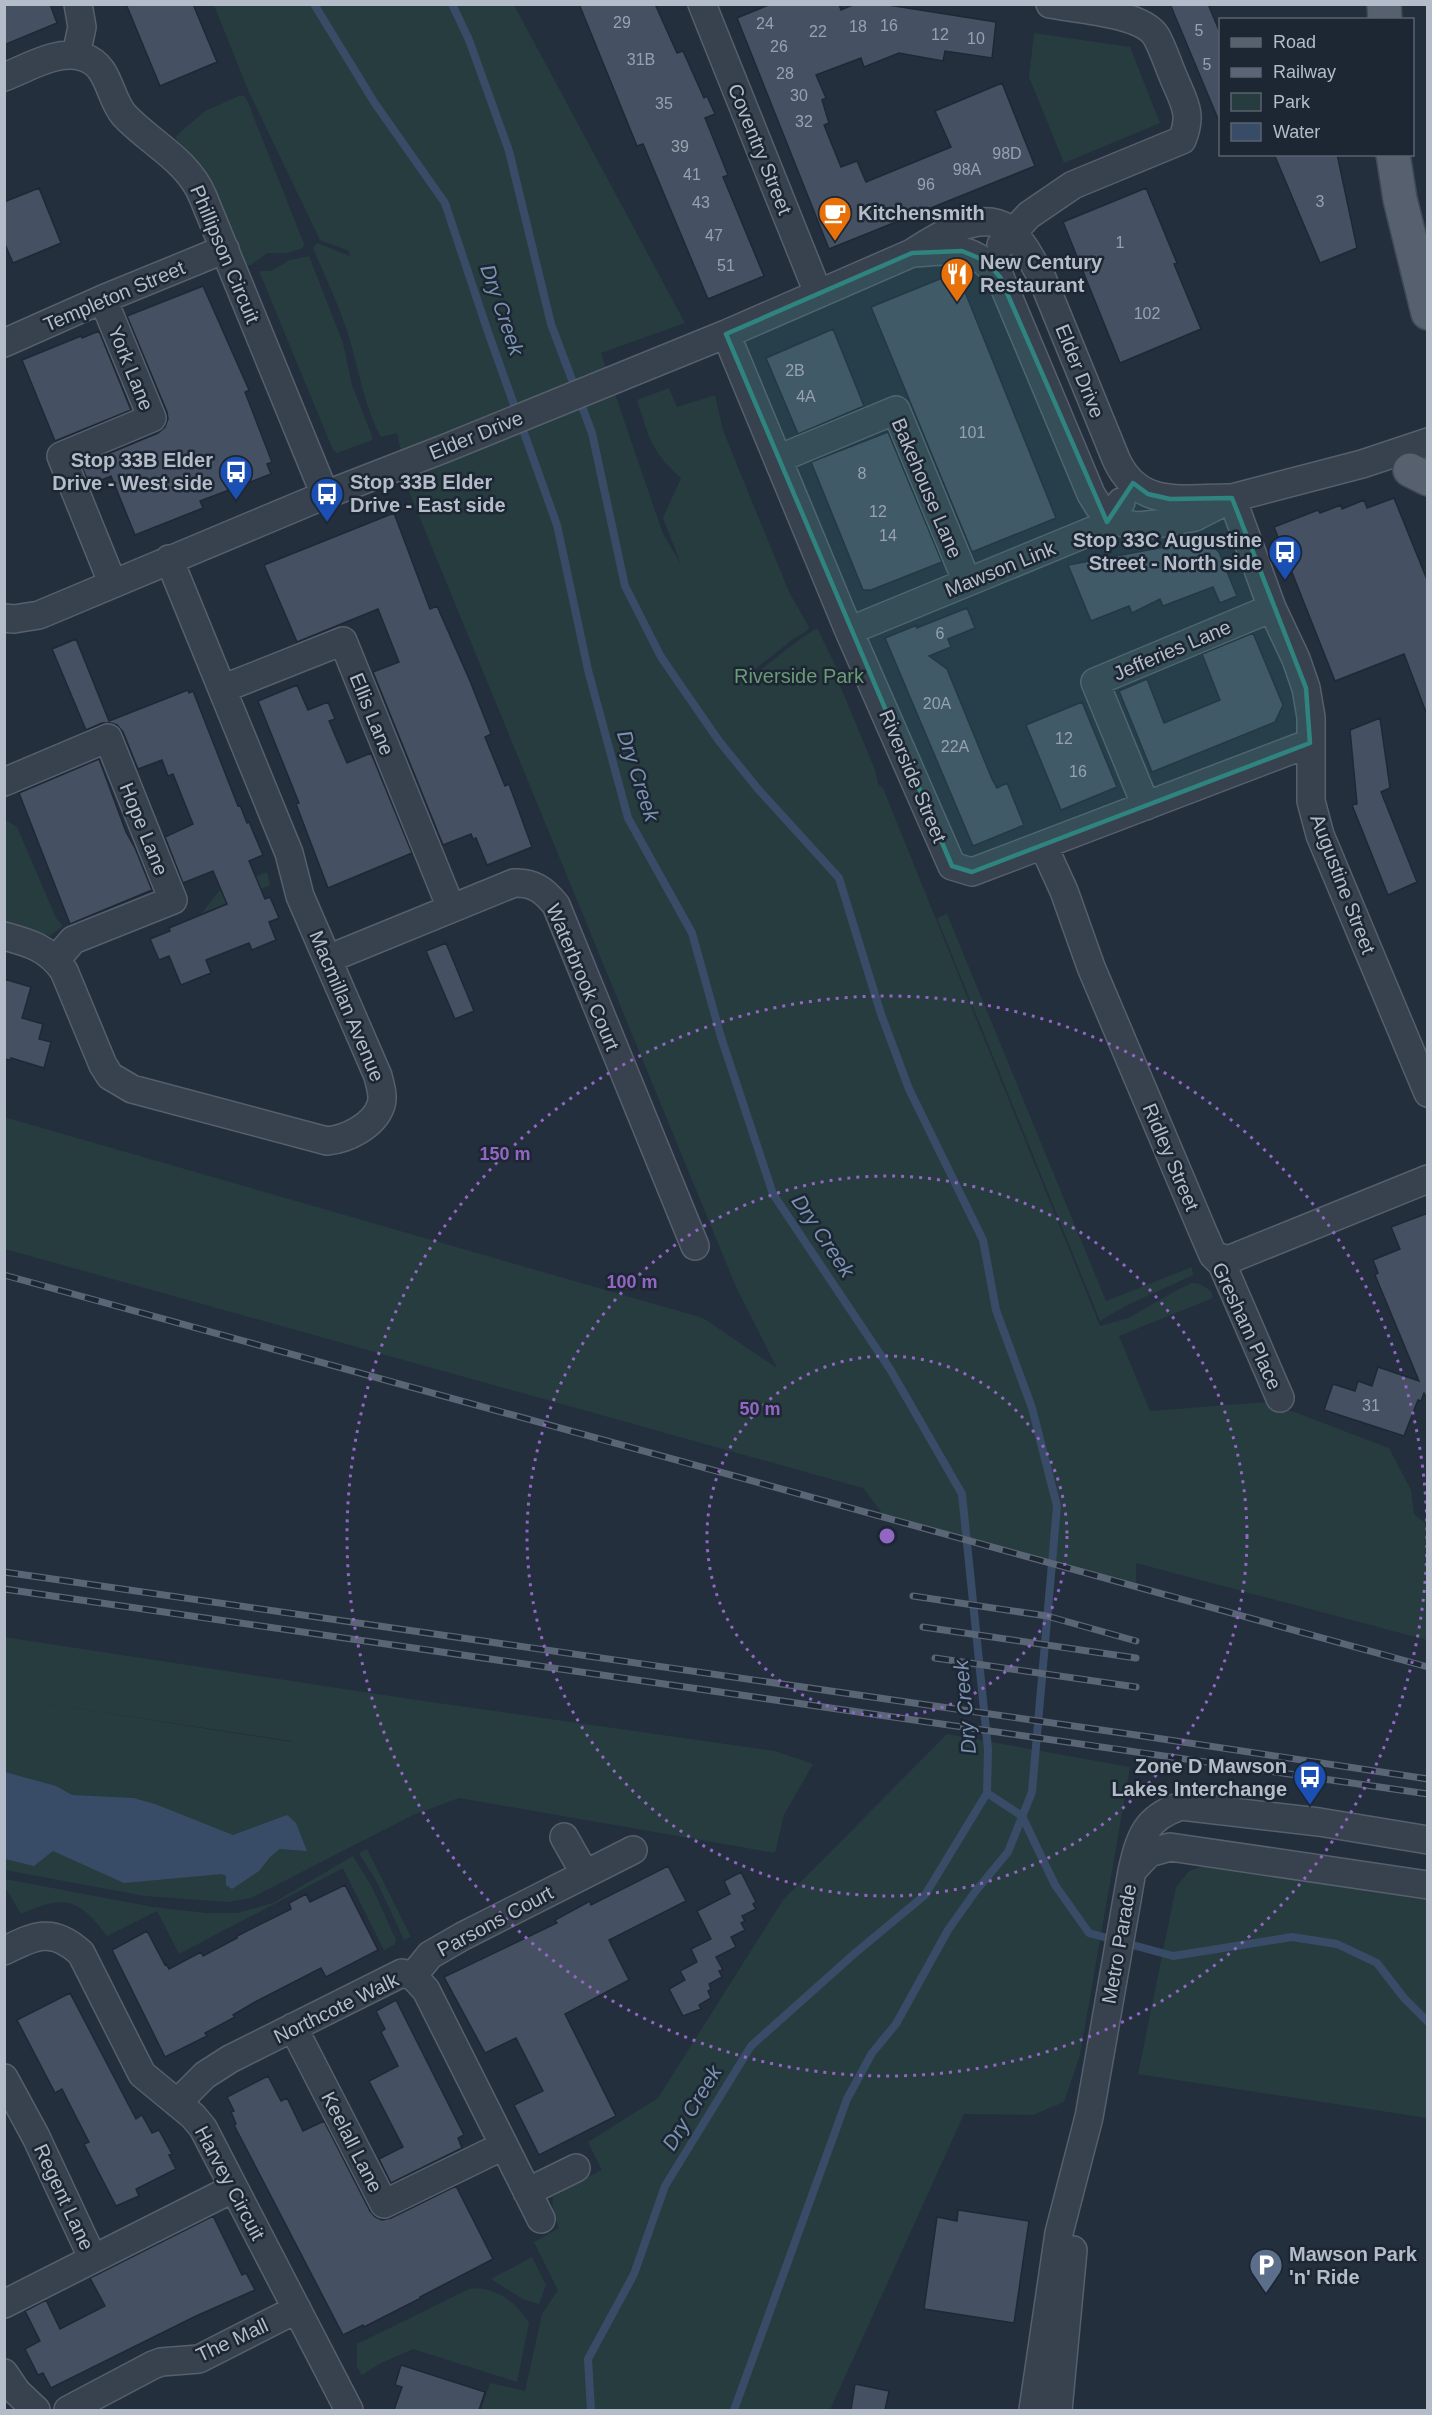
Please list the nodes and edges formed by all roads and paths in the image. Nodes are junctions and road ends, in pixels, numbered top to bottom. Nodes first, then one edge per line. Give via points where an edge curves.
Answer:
1 (78, 4) edge
2 (702, 4) edge
3 (1050, 4) edge
4 (76, 56) junction
5 (4, 77) edge
6 (1393, 156) edge
7 (1012, 233) junction
8 (225, 249) junction
9 (912, 253) junction
10 (986, 261) junction
11 (819, 292) junction
12 (103, 299) junction
13 (1428, 313) edge
14 (726, 334) junction
15 (6, 338) edge
16 (1428, 442) edge
17 (778, 459) junction
18 (1362, 464) junction
19 (1422, 471) edge
20 (1133, 483) junction
21 (325, 495) junction
22 (1232, 498) junction
23 (1111, 517) junction
24 (169, 559) junction
25 (112, 582) junction
26 (967, 582) junction
27 (1272, 608) junction
28 (4, 618) edge
29 (849, 631) junction
30 (222, 689) junction
31 (1310, 743) junction
32 (4, 782) edge
33 (1146, 806) junction
34 (1043, 845) junction
35 (451, 908) junction
36 (4, 936) edge
37 (328, 959) junction
38 (56, 960) junction
39 (1428, 1093) edge
40 (1428, 1179) edge
41 (695, 1246) dead end
42 (1213, 1255) junction
43 (1280, 1398) dead end
44 (564, 1837) dead end
45 (1428, 1840) edge
46 (633, 1850) dead end
47 (1132, 1871) junction
48 (585, 1874) junction
49 (1428, 1885) edge
50 (4, 1951) edge
51 (413, 1976) junction
52 (293, 2027) junction
53 (4, 2078) edge
54 (177, 2103) junction
55 (503, 2146) junction
56 (576, 2168) dead end
57 (1074, 2177) junction
58 (234, 2188) junction
59 (527, 2192) junction
60 (541, 2219) dead end
61 (93, 2259) junction
62 (4, 2304) edge
63 (297, 2309) junction
64 (4, 2373) edge
65 (36, 2410) edge
66 (68, 2410) edge
67 (348, 2410) edge
68 (1033, 2410) edge
69 (1058, 2410) edge

1 - 4 street via 82,27
2 - 11 street, Coventry Street
3 - 7 street via 1140,22 1155,33 1187,110 1188,126 1182,140 1072,185 1029,215
4 - 5 street via 57,56
4 - 8 street, Phillipson Circuit via 98,66 124,114 194,179
6 - 13 main road
7 - 9 street, Elder Drive via 992,222 978,223 937,236
7 - 10 street
7 - 20 street, Elder Drive via 1042,278 1116,459
8 - 12 street, Templeton Street
8 - 21 street, Phillipson Circuit
9 - 10 street, Elder Drive via 962,251
9 - 11 street, Elder Drive
10 - 23 street, Elder Drive via 1000,277 1091,494
11 - 14 street, Elder Drive
12 - 15 street, Templeton Street
12 - 25 street, York Lane via 152,418 61,456
14 - 17 street, Riverside Street
14 - 21 street, Elder Drive
16 - 18 street, Elder Drive
17 - 26 street, Bakehouse Lane via 896,410
17 - 29 street, Riverside Street
18 - 19 street, Elder Drive
18 - 22 street, Elder Drive
20 - 22 street, Elder Drive via 1148,494 1163,498
20 - 23 street, Mawson Link
21 - 24 street, Elder Drive
22 - 23 street, Elder Drive via 1196,518 1138,526
22 - 27 street, Augustine Street
23 - 26 street, Mawson Link via 1099,528
24 - 25 street, Elder Drive
24 - 30 street, Macmillan Avenue
25 - 28 street, Elder Drive via 39,615
26 - 29 street, Mawson Link
27 - 31 street, Augustine Street via 1306,688
27 - 33 street, Jefferies Lane via 1095,682
29 - 34 street, Riverside Street via 952,866 972,872
30 - 35 street, Ellis Lane via 343,641
30 - 37 street, Macmillan Avenue via 289,853 300,896
31 - 33 street, Riverside Street
31 - 39 street, Augustine Street via 1311,801 1320,836
32 - 38 street, Hope Lane via 108,738 173,900 73,940
33 - 34 street, Riverside Street
34 - 42 street, Ridley Street
35 - 37 street, Waterbrook Court
35 - 41 street, Waterbrook Court via 514,882 538,887 556,905
36 - 38 street, Macmillan Avenue via 34,945
37 - 38 street, Macmillan Avenue via 382,1093 381,1105 372,1121 327,1142 144,1094 110,1076
40 - 42 street via 1228,1260
42 - 43 street, Gresham Place via 1222,1264
44 - 48 street
45 - 47 street via 1181,1806 1151,1822 1139,1841
46 - 48 street, Parsons Court
47 - 49 street, Metro Parade via 1149,1853 1170,1847
47 - 57 street, Metro Parade via 1089,2117
48 - 51 street, Parsons Court via 430,1955
50 - 54 street, Harvey Circuit via 45,1935 69,1942 81,1953 142,2074
51 - 52 street, Northcote Walk via 402,1973
51 - 55 street, Northcote Walk via 426,1990
52 - 54 street, Northcote Walk via 205,2075
52 - 55 street, Keelall Lane via 384,2204
53 - 61 street, Regent Lane
54 - 58 street, Harvey Circuit via 202,2128
55 - 59 street, Northcote Walk
56 - 59 street
57 - 68 street, Metro Parade via 1059,2233
57 - 69 street, Metro Parade via 1075,2232
58 - 61 street
58 - 63 street, Harvey Circuit
59 - 60 street, Northcote Walk
61 - 62 street, Regent Lane
63 - 66 street, The Mall via 199,2359 161,2362
63 - 67 street, Harvey Circuit
64 - 65 street

